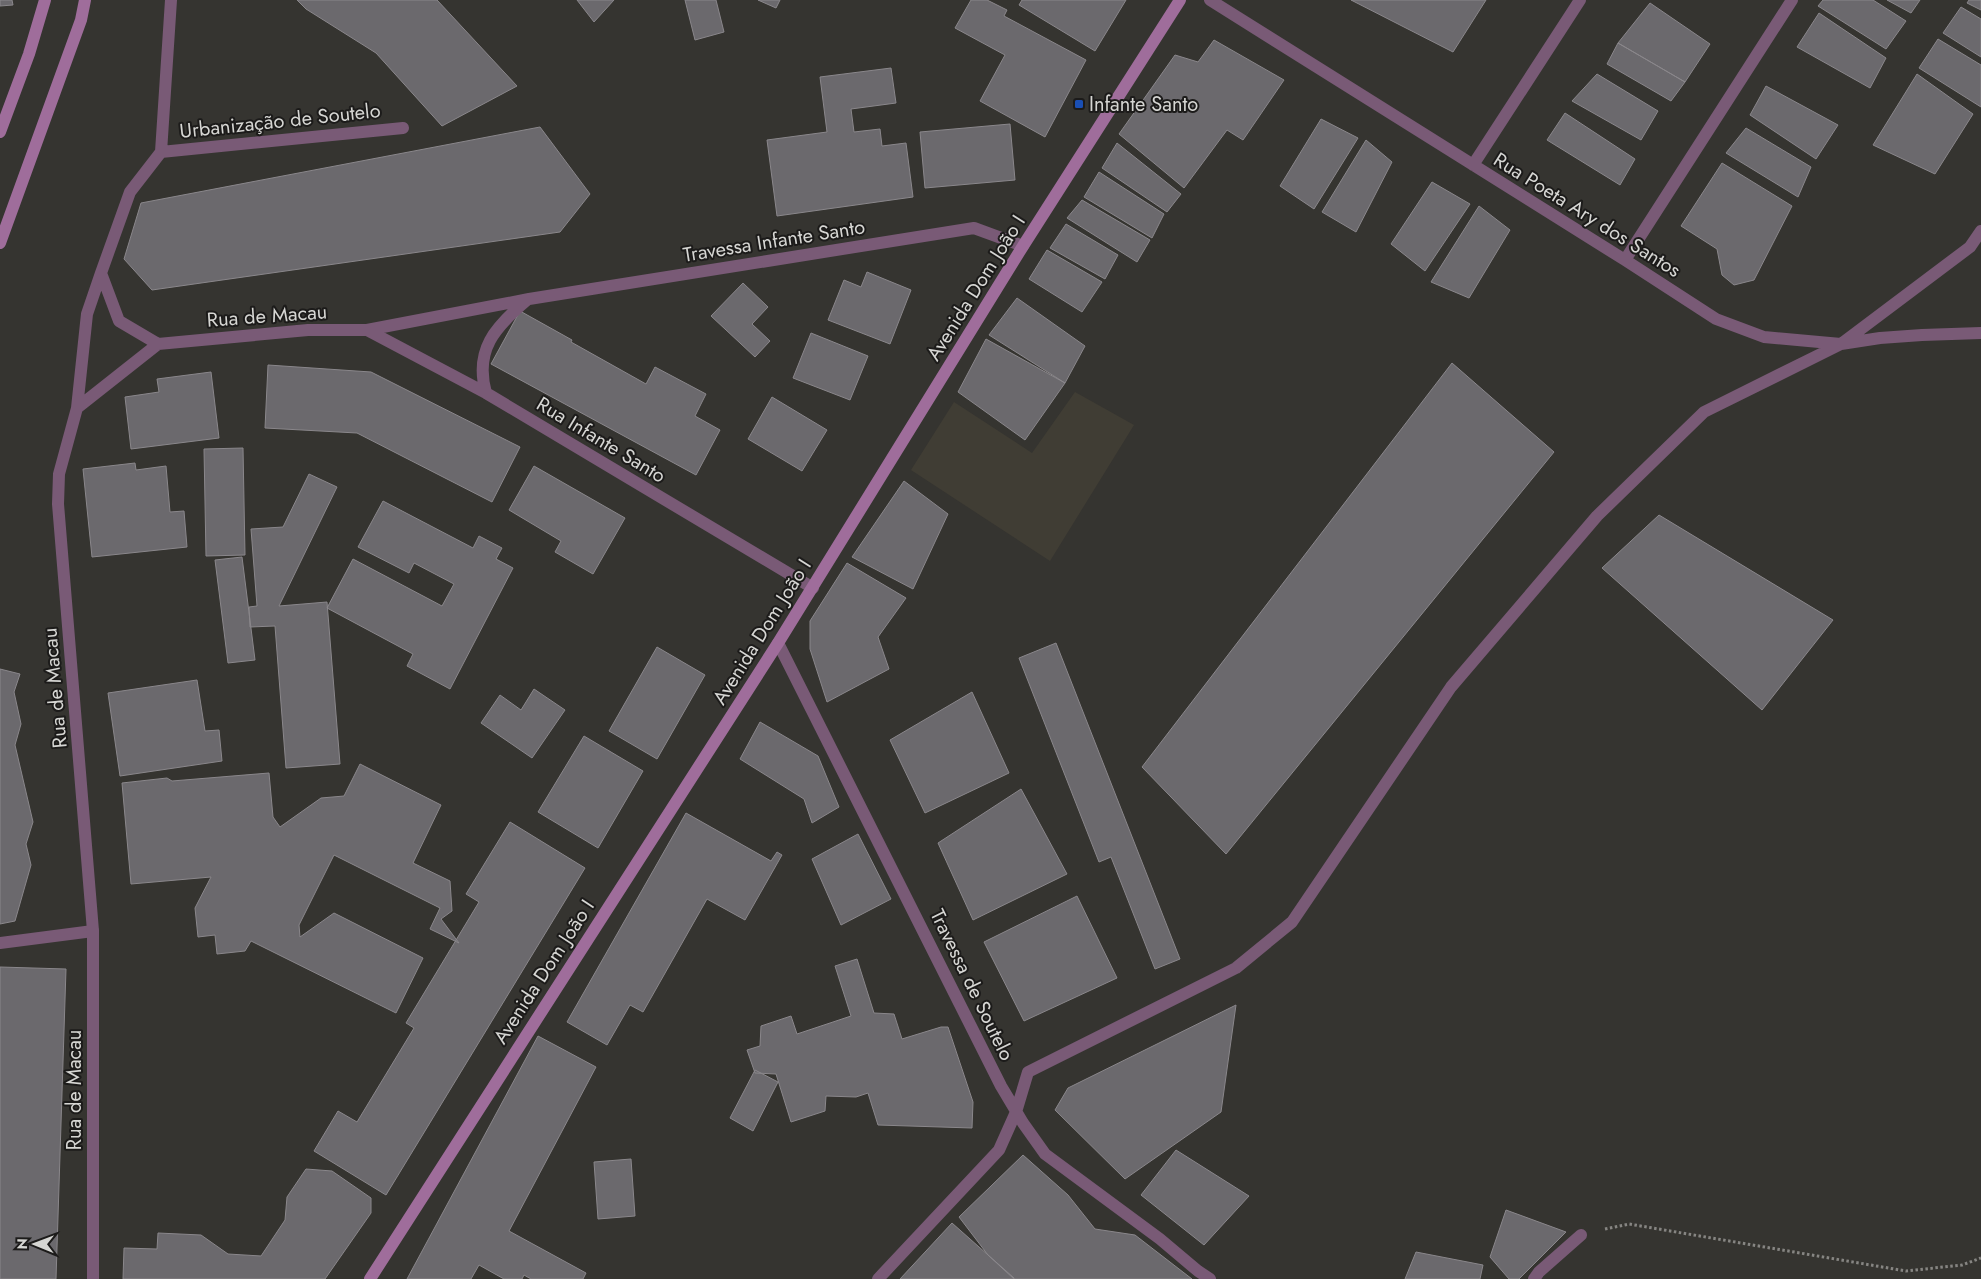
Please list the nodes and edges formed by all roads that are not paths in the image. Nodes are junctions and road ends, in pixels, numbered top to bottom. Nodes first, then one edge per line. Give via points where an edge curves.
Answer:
1 (45, 0) edge
2 (85, 0) edge
3 (171, 0) edge
4 (1180, 0) edge
5 (1210, 0) edge
6 (1580, 0) edge
7 (1792, 0) edge
8 (403, 128) dead end
9 (0, 132) edge
10 (161, 152) junction
11 (1473, 165) junction
12 (1981, 231) edge
13 (0, 243) edge
14 (1023, 246) junction
15 (1625, 260) junction
16 (101, 273) junction
17 (529, 299) junction
18 (366, 330) junction
19 (1981, 333) edge
20 (158, 344) junction
21 (1841, 344) junction
22 (486, 393) junction
23 (77, 408) junction
24 (812, 588) junction
25 (778, 643) junction
26 (94, 931) junction
27 (0, 943) edge
28 (1016, 1112) junction
29 (1581, 1235) road end
30 (93, 1279) edge
31 (370, 1279) edge
32 (878, 1279) edge
33 (1210, 1279) edge
34 (1534, 1279) edge

1 - 9 street
2 - 13 street
3 - 10 street, Urbanização de Soutelo
4 - 14 street, Avenida Dom João I
5 - 11 street, Rua Poeta Ary dos Santos
6 - 11 street
7 - 15 street
8 - 10 street, Urbanização de Soutelo
10 - 16 street, Urbanização de Soutelo via 130,192
11 - 15 street, Rua Poeta Ary dos Santos
12 - 21 street via 1970,246
14 - 17 street, Travessa Infante Santo via 974,228
14 - 24 street, Avenida Dom João I
15 - 21 street, Rua Poeta Ary dos Santos via 1716,319 1764,337
16 - 20 street via 119,321
16 - 23 street, Urbanização de Soutelo via 87,314
17 - 18 street, Travessa Infante Santo
17 - 22 street, Travessa Infante Santo via 492,335 482,362
18 - 20 street, Rua de Macau via 308,330
18 - 22 street, Rua Infante Santo
19 - 21 street, Rua Poeta Ary dos Santos via 1922,335
20 - 23 street
21 - 28 street via 1704,412 1597,516 1451,687 1292,922 1236,968 1028,1072
22 - 24 street, Rua Infante Santo
23 - 26 street, Rua de Macau via 60,474 58,504
24 - 25 street, Avenida Dom João I
25 - 28 street, Travessa de Soutelo
25 - 31 street, Avenida Dom João I
26 - 27 street
26 - 30 street, Rua de Macau
28 - 32 street via 1000,1150
28 - 33 street, Travessa de Soutelo via 1044,1154 1160,1238
29 - 34 street

